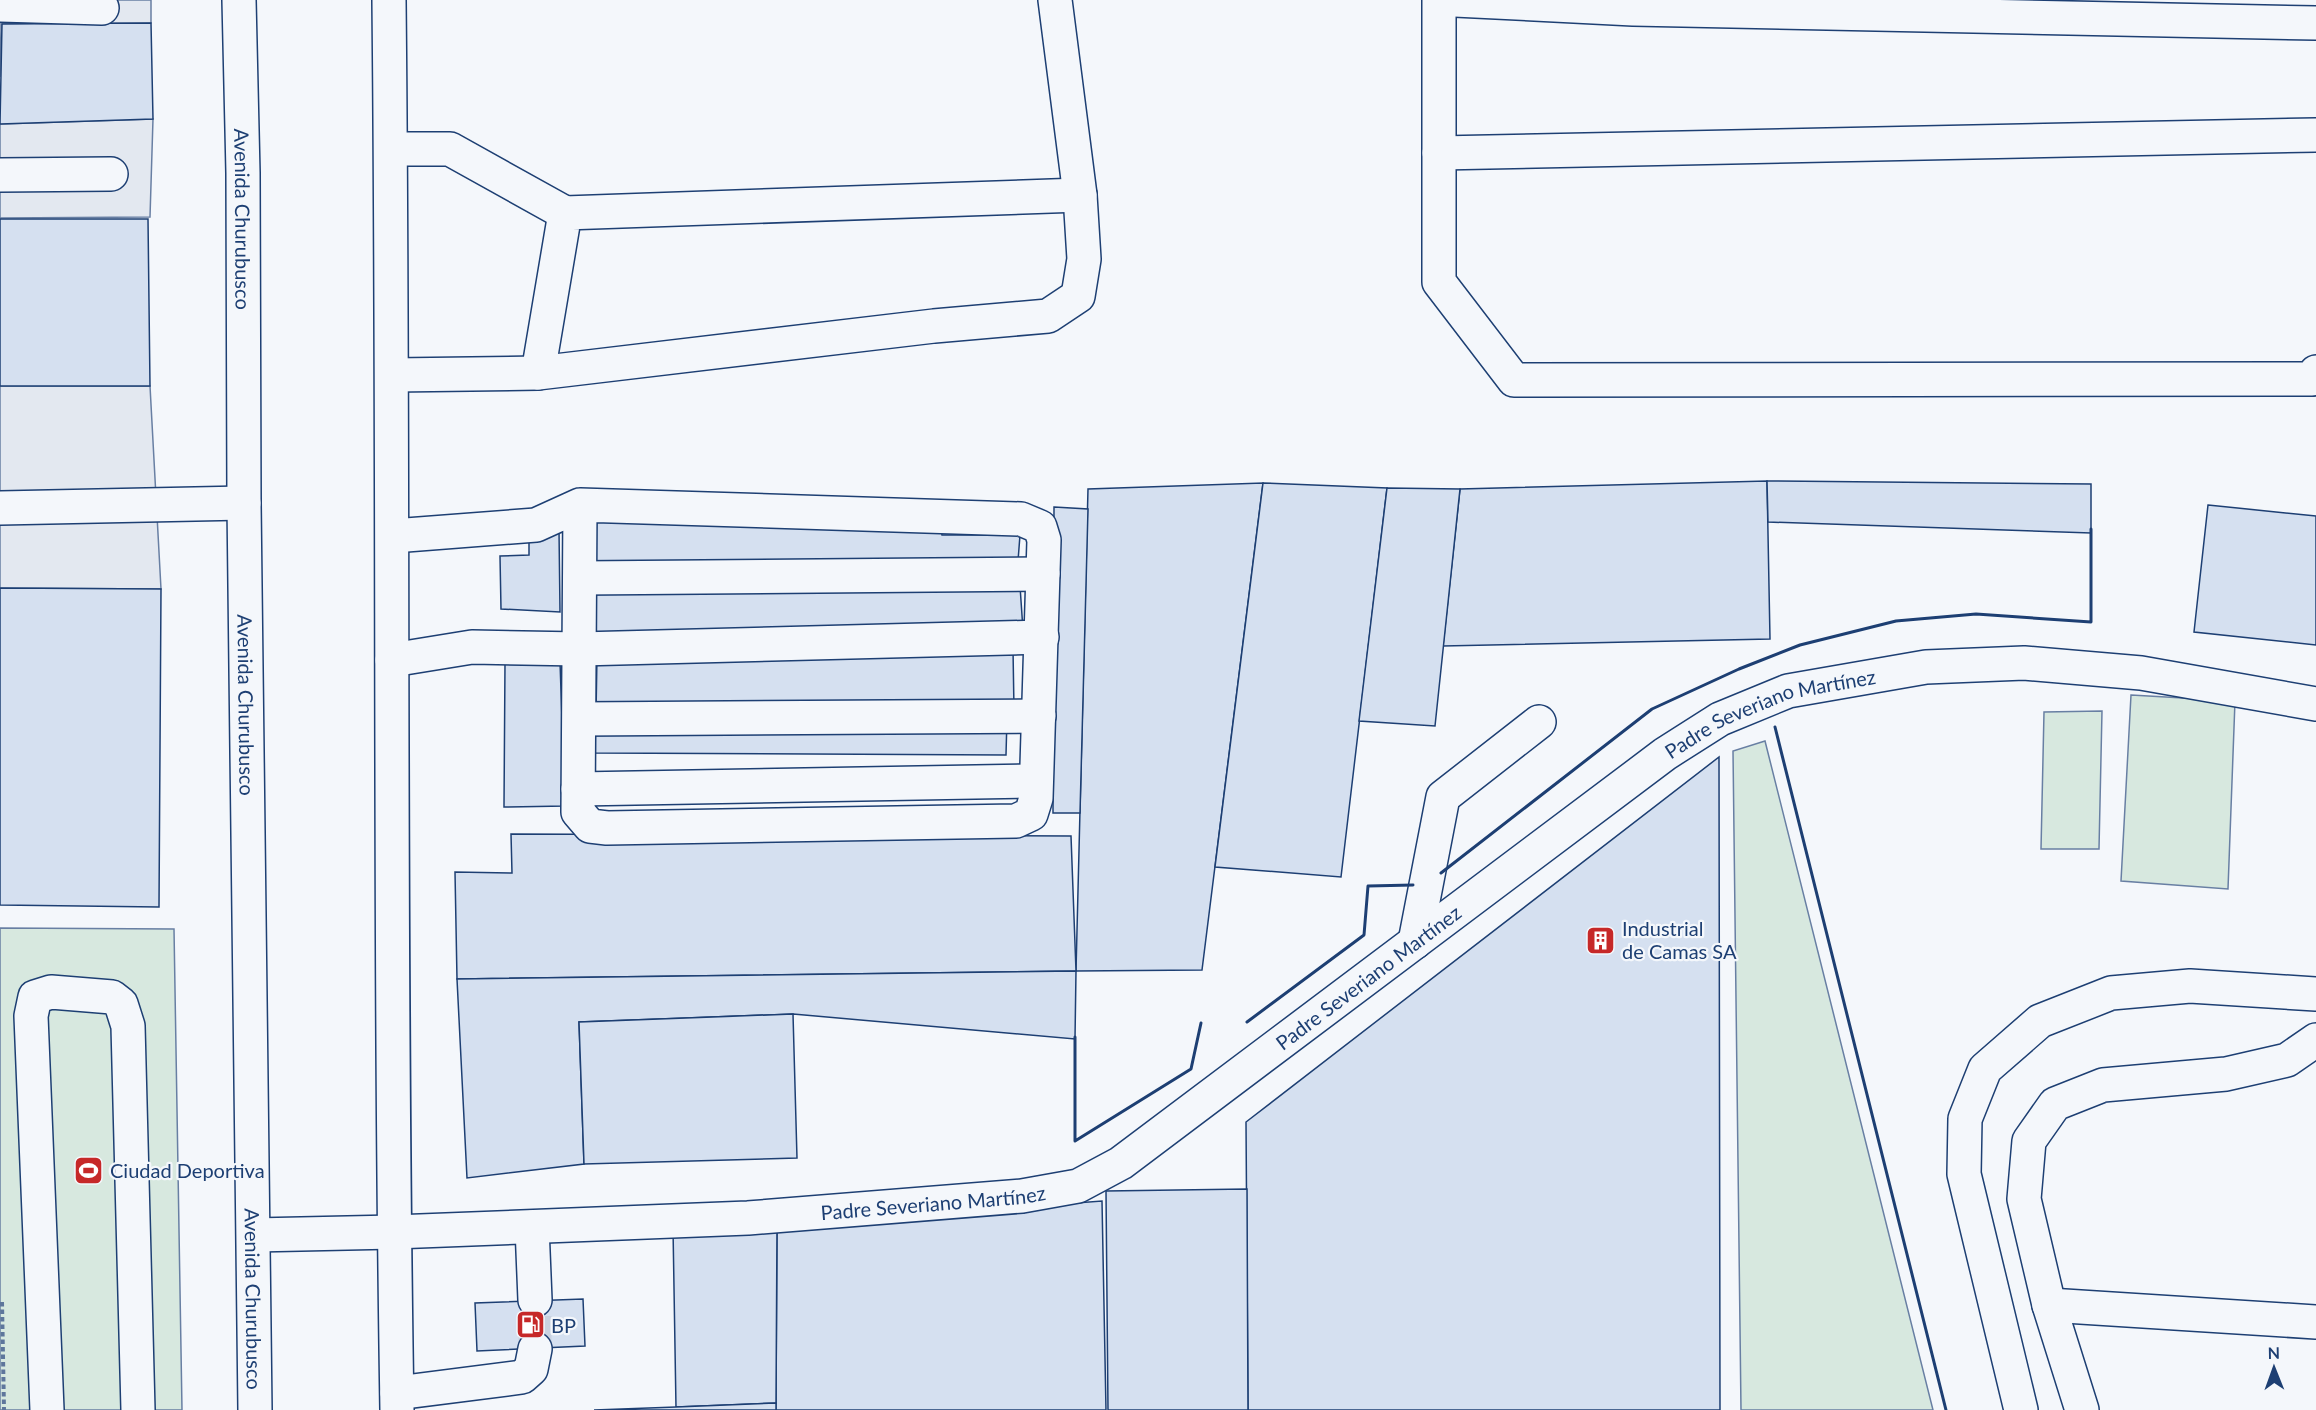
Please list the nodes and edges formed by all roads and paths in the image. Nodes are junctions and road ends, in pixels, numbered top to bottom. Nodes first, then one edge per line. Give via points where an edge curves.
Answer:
1 (239, 0) edge
2 (389, 0) edge
3 (1055, 0) edge
4 (1439, 0) edge
5 (1455, 0) edge
6 (0, 5) edge
7 (102, 9) dead end
8 (2316, 23) edge
9 (2316, 135) edge
10 (391, 149) junction
11 (1439, 153) junction
12 (111, 174) dead end
13 (0, 175) edge
14 (1080, 195) junction
15 (565, 213) junction
16 (2316, 372) edge
17 (538, 374) junction
18 (393, 375) junction
19 (244, 503) junction
20 (580, 506) junction
21 (0, 508) edge
22 (393, 536) junction
23 (1043, 574) junction
24 (580, 578) junction
25 (1042, 638) junction
26 (580, 649) junction
27 (392, 660) junction
28 (2316, 704) edge
29 (1039, 716) junction
30 (580, 718) junction
31 (1539, 722) dead end
32 (1415, 942) junction
33 (2316, 994) edge
34 (2316, 1040) edge
35 (532, 1227) junction
36 (394, 1232) junction
37 (254, 1235) junction
38 (535, 1300) tunnel mouth
39 (2049, 1305) junction
40 (2316, 1322) edge
41 (535, 1349) tunnel mouth
42 (397, 1401) edge
43 (47, 1410) edge
44 (138, 1410) edge
45 (255, 1410) edge
46 (2021, 1410) edge
47 (2082, 1410) edge

1 - 19 main road, Avenida Churubusco
2 - 10 main road
3 - 14 main road
4 - 11 main road
5 - 8 main road via 1633,9
6 - 7 main road
9 - 11 main road
10 - 15 main road via 450,148
10 - 18 main road
11 - 16 main road via 1439,282 1514,380 2312,379
12 - 13 main road
14 - 15 main road
14 - 17 main road via 1084,259 1077,296 1047,316
15 - 17 main road
17 - 18 main road
18 - 22 main road
19 - 21 main road
19 - 37 main road, Avenida Churubusco
20 - 22 main road via 536,525
20 - 23 main road via 1021,519 1040,527 1044,540
20 - 24 main road
22 - 27 main road
23 - 24 main road
23 - 25 main road
24 - 26 main road
25 - 26 main road
25 - 29 main road
26 - 27 main road via 472,647
26 - 30 main road
27 - 36 main road
28 - 32 main road, Padre Severiano Martínez via 2141,673 2024,663 1926,667 1788,691 1720,719 1665,754
29 - 30 main road
29 - 30 main road via 1036,781 578,789
31 - 32 main road via 1443,797
32 - 35 main road, Padre Severiano Martínez via 1121,1163 1078,1186 1022,1196 771,1216
33 - 46 main road via 2190,986 2111,993 2040,1021 1985,1069 1965,1119 1964,1174
34 - 39 main road via 2287,1060 2226,1074 2103,1085 2055,1104 2029,1141 2024,1199
35 - 36 main road, Padre Severiano Martínez
35 - 38 main road
36 - 37 main road, Padre Severiano Martínez
36 - 42 main road
37 - 45 main road, Avenida Churubusco
39 - 40 main road
39 - 47 main road
41 - 42 main road via 531,1369 522,1377
43 - 44 main road via 30,1016 35,998 51,993 112,998 121,1004 128,1026

